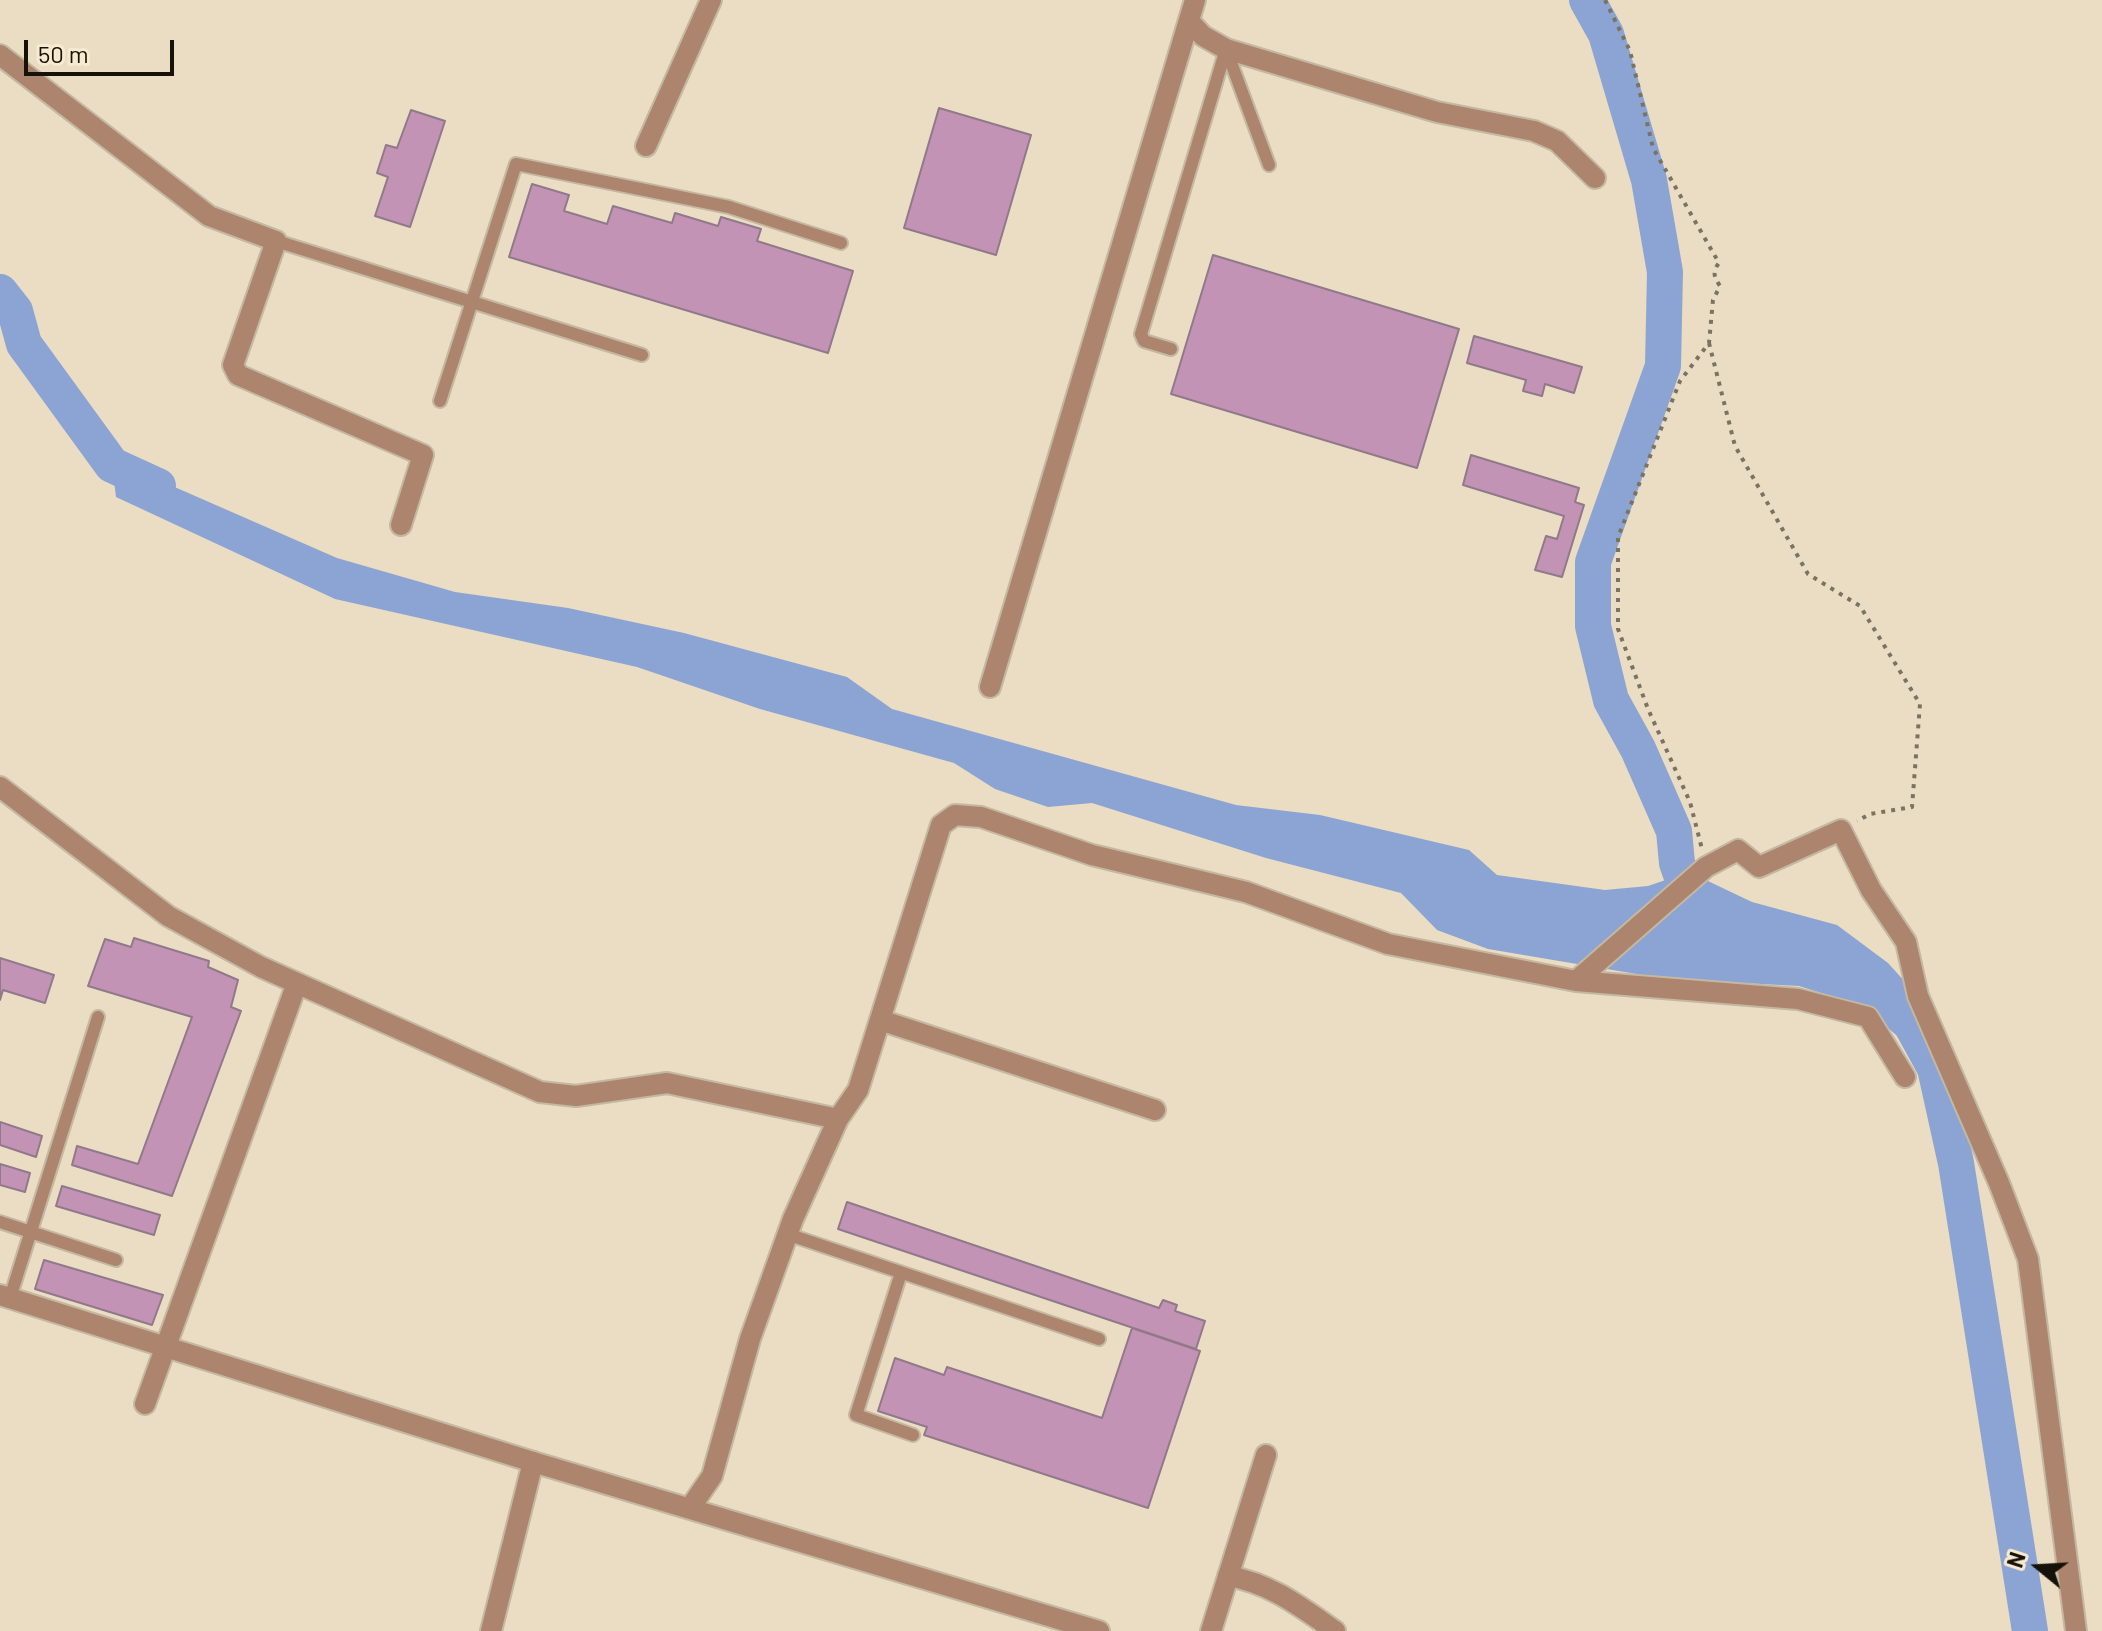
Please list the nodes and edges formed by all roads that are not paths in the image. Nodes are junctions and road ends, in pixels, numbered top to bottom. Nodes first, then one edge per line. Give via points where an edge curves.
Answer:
1 (711, 0) edge
2 (1195, 0) edge
3 (1189, 21) junction
4 (1226, 49) junction
5 (0, 55) edge
6 (646, 146) dead end
7 (1269, 165) dead end
8 (1595, 178) dead end
9 (276, 241) junction
10 (841, 243) dead end
11 (472, 302) junction
12 (1171, 349) dead end
13 (642, 355) dead end
14 (440, 401) dead end
15 (401, 525) dead end
16 (990, 687) dead end
17 (0, 787) edge
18 (1582, 976) junction
19 (297, 983) junction
20 (98, 1017) dead end
21 (880, 1020) junction
22 (1905, 1077) dead end
23 (1155, 1110) dead end
24 (838, 1119) junction
25 (0, 1222) edge
26 (30, 1232) junction
27 (787, 1234) junction
28 (116, 1260) dead end
29 (901, 1273) junction
30 (5, 1296) edge
31 (1099, 1339) dead end
32 (164, 1347) junction
33 (145, 1404) dead end
34 (913, 1435) dead end
35 (1266, 1455) dead end
36 (533, 1462) junction
37 (690, 1508) junction
38 (1228, 1576) junction
39 (491, 1631) edge
40 (1099, 1631) edge
41 (1211, 1631) edge
42 (1335, 1631) edge
43 (2076, 1631) edge

1 - 6 street
2 - 3 street
3 - 4 street
3 - 16 street
4 - 7 lane
4 - 8 street via 1437,112 1534,131 1557,141
4 - 12 lane via 1141,334 1144,341
5 - 9 street via 209,216
9 - 11 lane
9 - 15 street via 233,365 238,375 423,455
10 - 11 lane via 729,207 516,164
11 - 13 lane
11 - 14 lane
17 - 19 street via 168,916
18 - 21 street via 1388,944 1246,892 1092,855 981,817 955,815 941,825
18 - 22 street via 1798,999 1868,1017
18 - 43 street via 1706,867 1738,850 1759,867 1841,830 1871,890 1906,942 1918,996 2028,1259
19 - 24 street via 540,1092 576,1096 667,1083
19 - 32 street
20 - 26 lane
21 - 23 street
21 - 24 street via 858,1090
24 - 27 street
25 - 26 lane
26 - 28 lane
26 - 30 lane
27 - 29 lane
27 - 37 street via 750,1339 712,1476
29 - 31 lane
29 - 34 lane via 856,1415
30 - 32 street
32 - 33 street
32 - 36 street
35 - 38 street
36 - 37 street
36 - 39 street
37 - 40 street
38 - 41 street
38 - 42 street via 1253,1580 1287,1597

